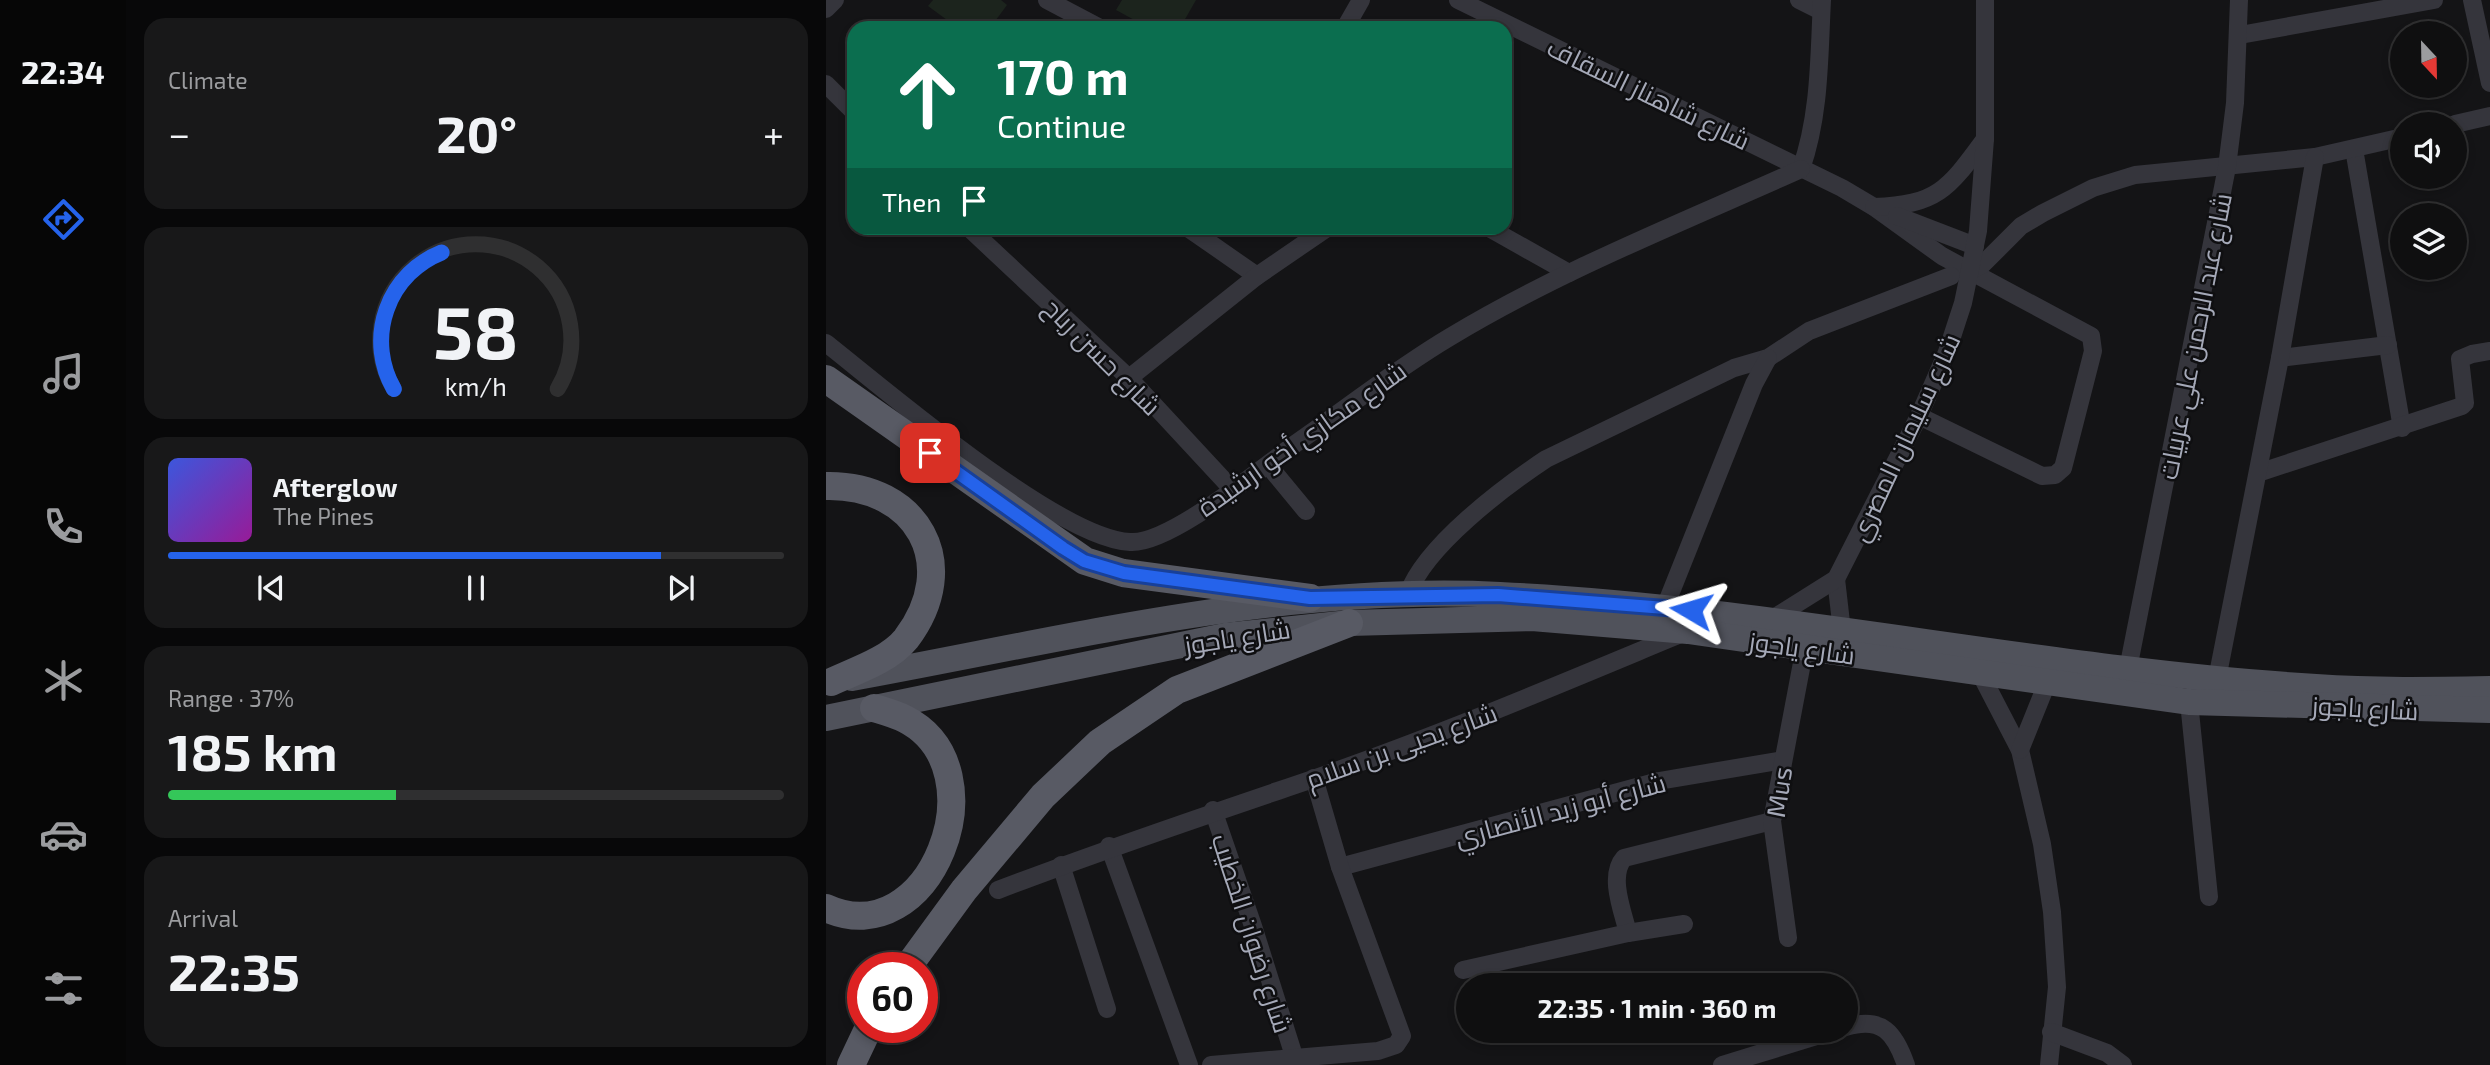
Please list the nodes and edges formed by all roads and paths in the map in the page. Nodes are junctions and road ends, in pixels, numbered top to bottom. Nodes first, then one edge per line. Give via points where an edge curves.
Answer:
1 (835, 0) edge
2 (1047, 0) edge
3 (1361, 0) edge
4 (1458, 0) edge
5 (1799, 0) edge
6 (1985, 0) edge
7 (2239, 0) edge
8 (2434, 0) edge
9 (2472, 0) edge
10 (1821, 6) edge
11 (826, 9) edge
12 (1087, 21) edge
13 (1349, 21) edge
14 (1500, 21) edge
15 (1512, 27) edge
16 (2240, 35) junction
17 (2490, 83) edge
18 (826, 84) edge
19 (847, 105) edge
20 (2490, 116) edge
21 (2467, 121) edge
22 (1985, 139) junction
23 (2390, 140) edge
24 (2354, 149) junction
25 (2315, 157) junction
26 (2227, 167) junction
27 (1801, 170) junction
28 (1874, 207) junction
29 (976, 235) edge
30 (1198, 235) edge
31 (1317, 235) edge
32 (1501, 235) edge
33 (1975, 246) junction
34 (1942, 256) junction
35 (1970, 271) junction
36 (1569, 273) junction
37 (1257, 276) junction
38 (1951, 276) junction
39 (1963, 303) junction
40 (826, 343) edge
41 (2388, 345) junction
42 (2490, 351) edge
43 (1768, 358) junction
44 (2280, 358) junction
45 (826, 379) edge
46 (1129, 379) junction
47 (1919, 416) junction
48 (2402, 428) junction
49 (1268, 464) junction
50 (2258, 473) junction
51 (826, 486) edge
52 (1231, 489) junction
53 (1306, 512) dead end
54 (1836, 579) junction
55 (1408, 594) junction
56 (1310, 598) junction
57 (1665, 607) junction
58 (1769, 621) junction
59 (1349, 623) junction
60 (1688, 631) junction
61 (1842, 631) junction
62 (1805, 647) junction
63 (2128, 669) junction
64 (1979, 671) junction
65 (2217, 678) junction
66 (829, 682) edge
67 (2047, 683) junction
68 (2490, 689) edge
69 (2189, 702) junction
70 (874, 708) junction
71 (2490, 710) edge
72 (826, 718) edge
73 (2020, 750) junction
74 (1783, 760) junction
75 (1314, 778) junction
76 (1213, 810) junction
77 (1772, 821) junction
78 (1109, 846) junction
79 (1061, 866) junction
80 (1340, 867) junction
81 (998, 890) dead end
82 (2209, 897) dead end
83 (826, 908) edge
84 (1684, 924) dead end
85 (1628, 933) junction
86 (1788, 938) dead end
87 (919, 952) edge
88 (1462, 970) dead end
89 (1107, 1009) dead end
90 (1858, 1024) edge
91 (2051, 1032) junction
92 (861, 1043) edge
93 (1794, 1043) edge
94 (1293, 1056) junction
95 (851, 1065) edge
96 (1189, 1065) edge
97 (1211, 1065) edge
98 (1722, 1065) edge
99 (1906, 1065) edge
100 (2049, 1065) edge
101 (2123, 1065) edge

1 - 11 street
2 - 12 street
3 - 13 street
4 - 14 street, شارع شاهناز السقاف
5 - 10 street
6 - 22 street, شارع سليمان المصري
7 - 16 street, شارع عبد الرحمن علي عربيات
8 - 16 street
9 - 17 street
10 - 27 street via 1812,138
15 - 27 street, شارع شاهناز السقاف
16 - 26 street, شارع عبد الرحمن علي عربيات
18 - 19 street
20 - 21 street
22 - 28 street via 1944,189 1922,202
22 - 33 street, شارع سليمان المصري
23 - 24 street
24 - 25 street
24 - 41 street
25 - 26 street
25 - 44 street
26 - 35 street via 2163,170 2093,188 2021,226
26 - 63 street, شارع عبد الرحمن علي عربيات
27 - 28 street, شارع شاهناز السقاف
27 - 36 street, شارع مكازي أخو ارشيدة
28 - 33 street
28 - 34 street
29 - 46 street, شارع حسن رباح
30 - 37 street
31 - 37 street
32 - 36 street
33 - 35 street, شارع سليمان المصري
34 - 35 street
34 - 38 street
35 - 39 street, شارع سليمان المصري
35 - 47 street via 2091,336 2093,351 2063,468 2055,475 2042,476
36 - 49 street, شارع مكازي أخو ارشيدة via 1411,361
37 - 46 street
38 - 39 street
38 - 43 street via 1809,331
39 - 47 street, شارع سليمان المصري
40 - 52 street, شارع مكازي أخو ارشيدة via 974,458 1062,517 1107,538 1152,540
41 - 44 street
41 - 48 street
42 - 48 street via 2460,359 2462,406
43 - 55 street via 1734,368 1546,459 1519,477 1423,564
43 - 57 street
44 - 50 street
45 - 56 highway via 1084,561 1124,573
46 - 52 street, شارع حسن رباح
47 - 54 street, شارع سليمان المصري
48 - 50 street
49 - 52 street, شارع مكازي أخو ارشيدة
49 - 53 street
50 - 65 street
51 - 66 highway via 864,489 895,502 922,533 933,569 926,601 906,638 888,653
54 - 58 street
54 - 61 street
55 - 56 main road, شارع ياجوز
55 - 57 main road, شارع ياجوز via 1498,595
56 - 66 main road, شارع ياجوز
57 - 58 main road, شارع ياجوز
58 - 61 main road, شارع ياجوز
59 - 60 main road, شارع ياجوز via 1532,618
59 - 70 main road, شارع ياجوز via 1225,636
59 - 87 highway via 1177,691 1100,742 1043,796
60 - 62 main road, شارع ياجوز
60 - 75 street, شارع يحيى بن سلام
61 - 63 main road, شارع ياجوز
62 - 64 main road, شارع ياجوز
62 - 74 street, Mus
63 - 65 main road, شارع ياجوز
64 - 67 main road, شارع ياجوز
64 - 73 street
65 - 68 main road, شارع ياجوز via 2319,687
67 - 69 main road, شارع ياجوز
67 - 73 street
69 - 71 main road, شارع ياجوز
69 - 82 street
70 - 72 main road, شارع ياجوز
70 - 83 highway via 905,719 940,754 951,798 947,838 919,887 886,910 857,917
73 - 91 street via 2052,912 2057,987
74 - 77 street, Mus
74 - 80 street, شارع أبو زيد الأنصاري via 1659,781
75 - 76 street, شارع يحيى بن سلام
75 - 80 street
76 - 78 street, شارع يحيى بن سلام
76 - 94 street, شارع رضوان الخطيب
77 - 85 street via 1624,858 1617,880
77 - 86 street, Mus
78 - 79 street, شارع يحيى بن سلام
78 - 96 street
79 - 81 street, شارع يحيى بن سلام
79 - 89 street
80 - 94 street via 1402,1031 1400,1042 1391,1048 1354,1054
84 - 85 street
85 - 88 street
90 - 99 street via 1869,1022 1886,1030
91 - 100 street
91 - 101 street via 2108,1053
92 - 95 highway
93 - 98 street
94 - 97 street

